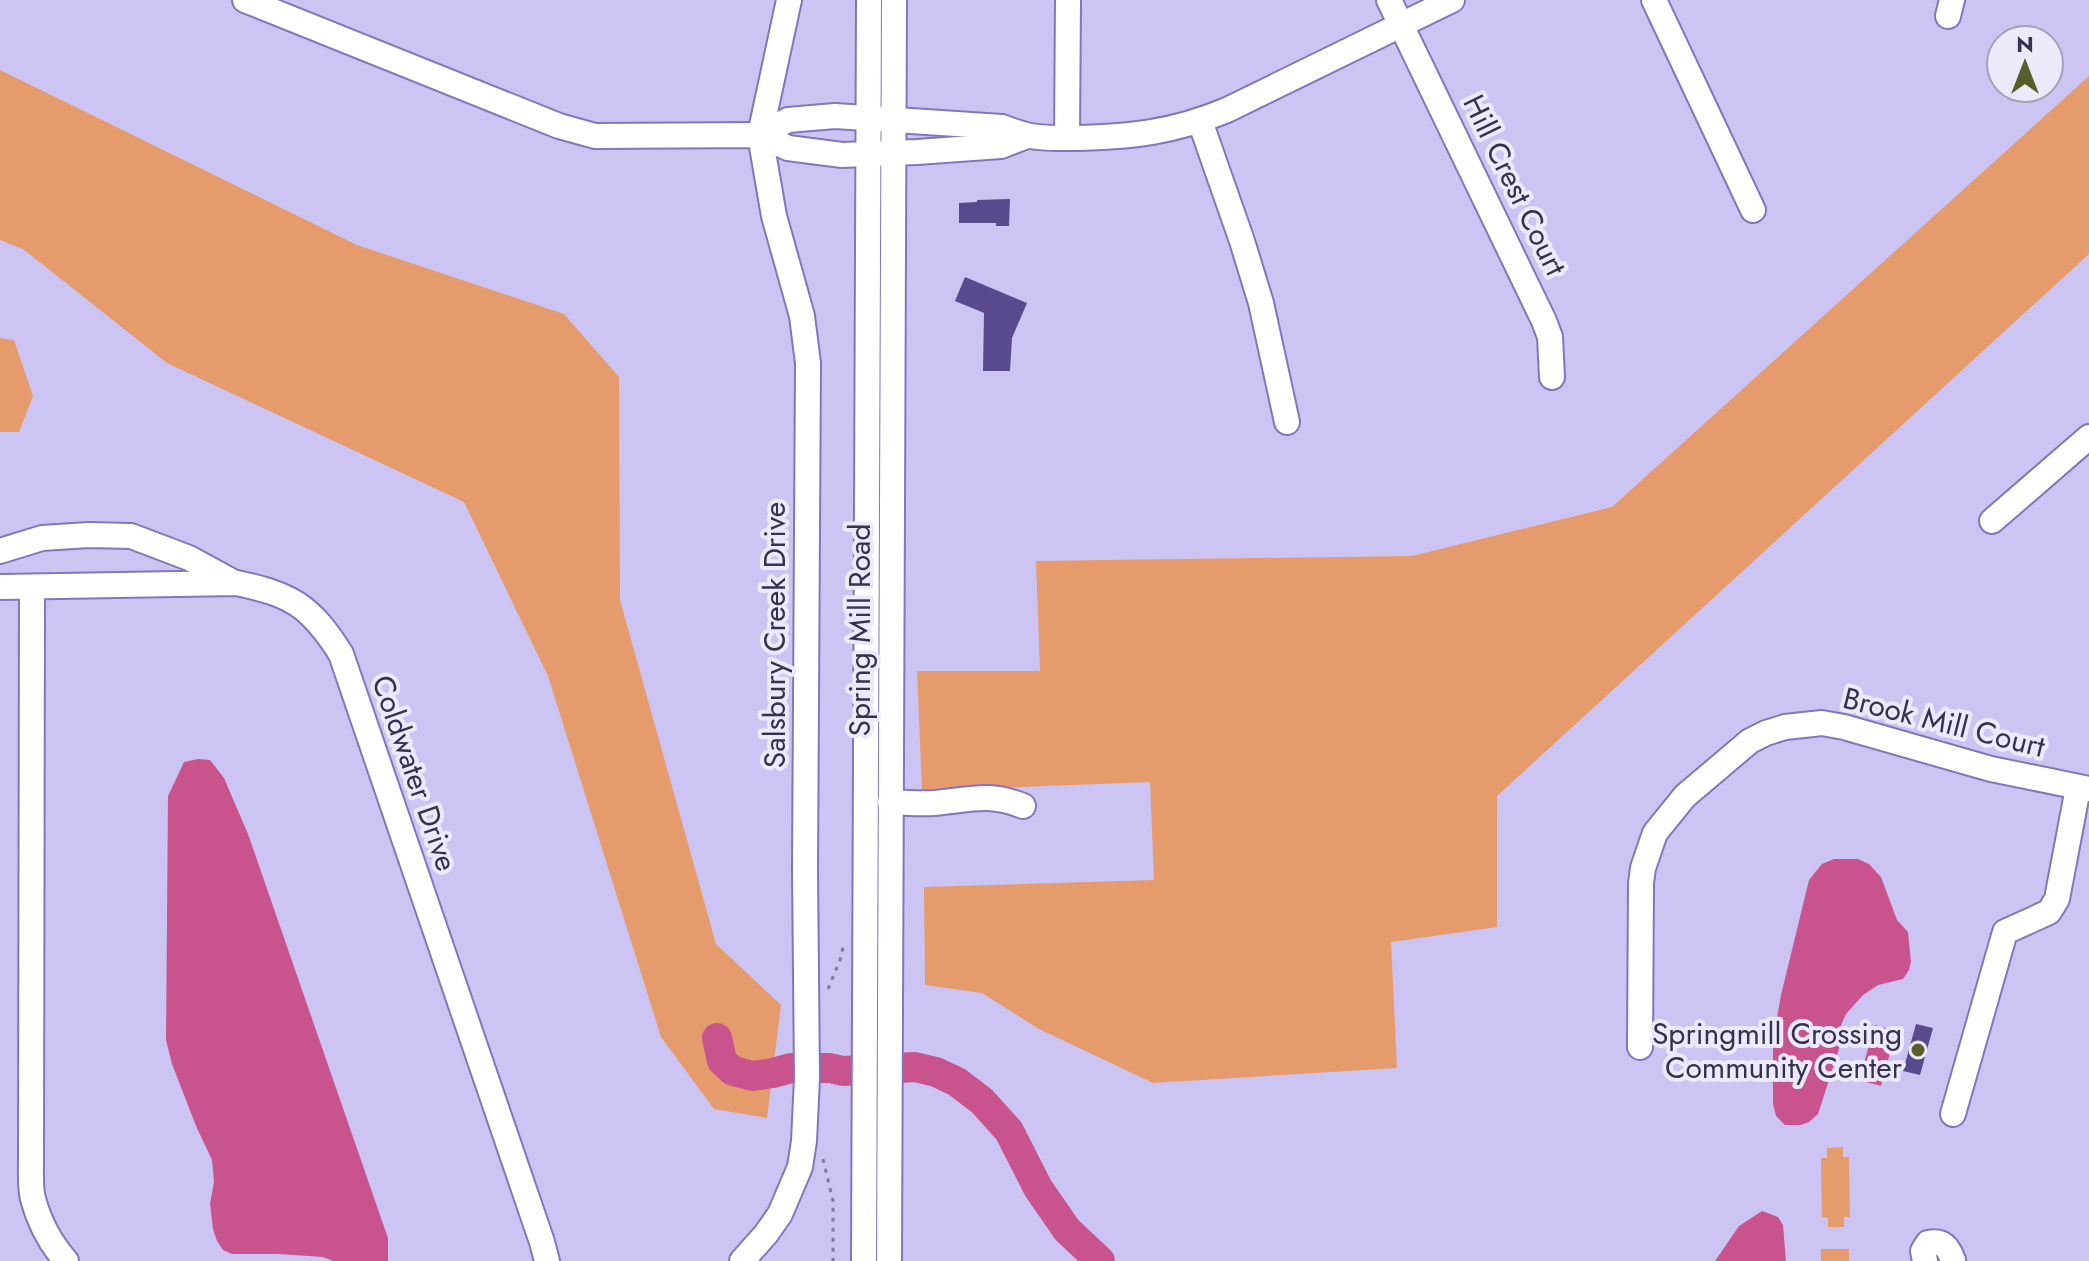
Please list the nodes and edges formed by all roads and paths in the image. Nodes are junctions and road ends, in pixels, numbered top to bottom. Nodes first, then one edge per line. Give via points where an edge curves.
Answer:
1 (245, 0) edge
2 (789, 0) edge
3 (869, 0) edge
4 (894, 0) edge
5 (1068, 0) edge
6 (1389, 0) edge
7 (1452, 0) edge
8 (1654, 0) edge
9 (1402, 25) junction
10 (882, 119) junction
11 (1200, 121) junction
12 (760, 135) junction
13 (1027, 136) junction
14 (1067, 138) junction
15 (881, 153) junction
16 (1753, 210) dead end
17 (1552, 377) dead end
18 (1287, 422) dead end
19 (2089, 437) edge
20 (1992, 521) dead end
21 (0, 551) edge
22 (237, 583) junction
23 (0, 587) edge
24 (32, 587) junction
25 (2083, 788) edge
26 (890, 802) junction
27 (1023, 806) dead end
28 (1640, 1047) dead end
29 (1953, 1114) dead end
30 (822, 1149) dead end
31 (66, 1261) edge
32 (547, 1261) edge
33 (742, 1261) edge
34 (833, 1261) edge
35 (864, 1261) edge
36 (889, 1261) edge
37 (1925, 1261) edge
38 (1952, 1261) edge

1 - 12 street via 595,136
2 - 12 street, Salsbury Creek Drive
3 - 10 street, Spring Mill Road
4 - 10 street, Spring Mill Road
5 - 14 street
6 - 9 street, Hill Crest Court
7 - 9 street
8 - 16 street
9 - 11 street
9 - 17 street, Hill Crest Court via 1544,321
10 - 12 street via 788,120
10 - 13 street via 1002,127
10 - 15 street, Spring Mill Road
11 - 14 street via 1136,136
11 - 18 street via 1261,303
12 - 15 street via 788,148 842,155
12 - 33 street, Salsbury Creek Drive via 808,363 807,1078 800,1167 780,1214
13 - 14 street
13 - 15 street via 1001,146
15 - 26 street, Spring Mill Road
15 - 35 street, Spring Mill Road
19 - 20 street
21 - 22 street via 42,538 131,536
22 - 24 street, Coldwater Drive
22 - 32 street, Coldwater Drive via 294,601 313,615 341,654
23 - 24 street, Coldwater Drive
24 - 31 street via 31,1173 44,1228
25 - 28 street, Brook Mill Court via 1822,723 1785,727 1750,741 1685,796 1655,833 1647,854 1641,883
25 - 29 street via 2057,899 2049,912 2005,932
26 - 27 street via 980,797
26 - 36 street, Spring Mill Road
30 - 34 path via 833,1201
37 - 38 street via 1923,1251 1937,1241 1948,1247

